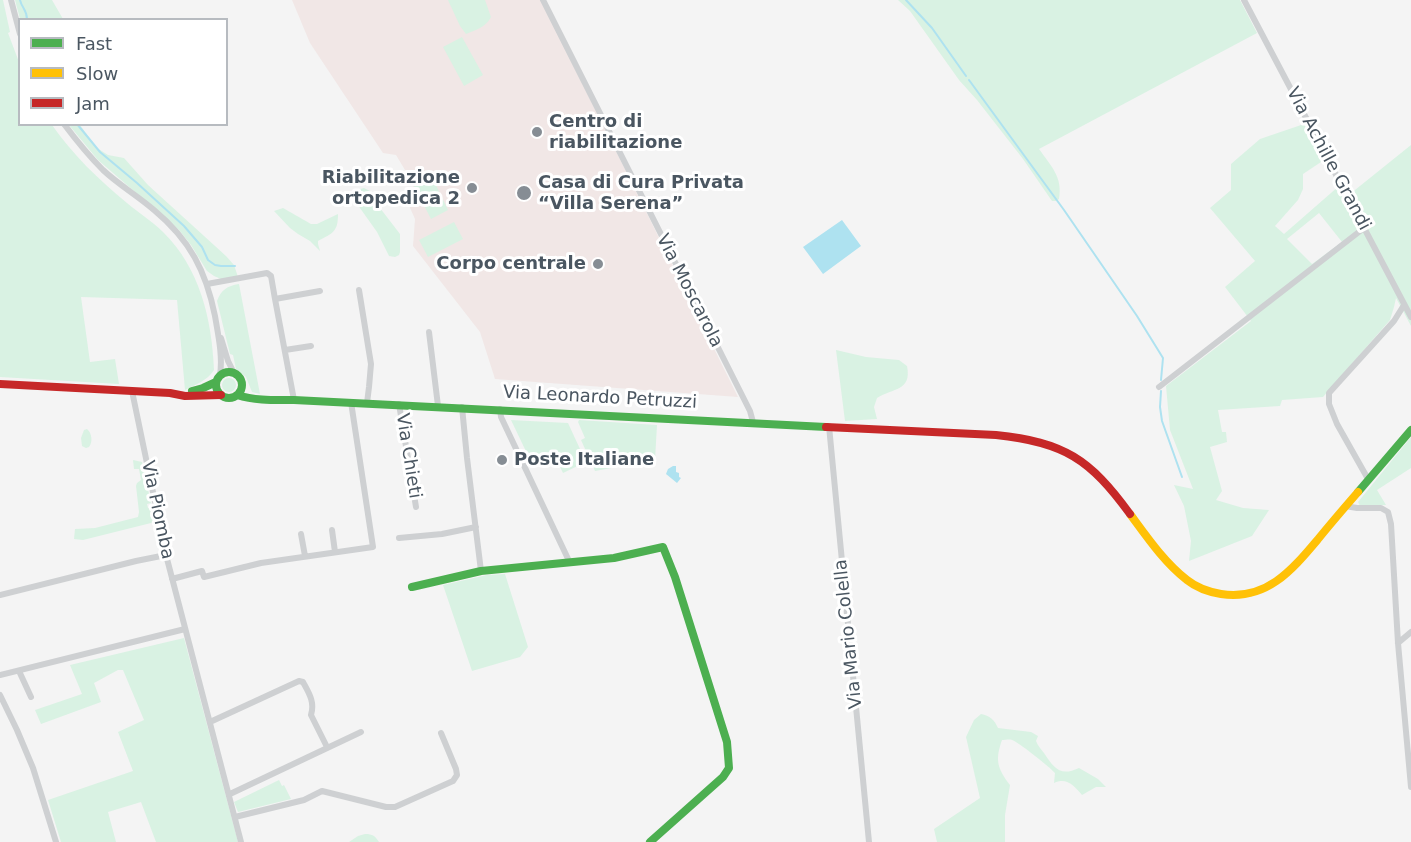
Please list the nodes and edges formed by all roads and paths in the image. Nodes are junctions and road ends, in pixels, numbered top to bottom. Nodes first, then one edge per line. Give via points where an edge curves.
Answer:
1 (11, 0) edge
2 (543, 0) edge
3 (1244, 0) edge
4 (18, 26) edge
5 (66, 126) edge
6 (1364, 228) junction
7 (207, 284) junction
8 (359, 290) dead end
9 (320, 291) dead end
10 (275, 299) junction
11 (1404, 305) junction
12 (1411, 318) edge
13 (217, 326) junction
14 (429, 332) dead end
15 (311, 346) dead end
16 (285, 350) junction
17 (234, 373) junction
18 (218, 378) junction
19 (0, 384) edge
20 (242, 386) junction
21 (1159, 387) dead end
22 (132, 391) junction
23 (177, 394) junction
24 (221, 395) junction
25 (237, 395) junction
26 (294, 399) junction
27 (279, 400) junction
28 (351, 402) junction
29 (367, 403) junction
30 (399, 404) junction
31 (438, 406) junction
32 (462, 407) junction
33 (500, 409) junction
34 (753, 422) junction
35 (829, 426) junction
36 (1411, 430) edge
37 (1368, 479) junction
38 (1345, 506) junction
39 (416, 507) dead end
40 (476, 527) junction
41 (332, 530) dead end
42 (301, 534) dead end
43 (399, 538) dead end
44 (335, 552) junction
45 (166, 555) junction
46 (304, 556) junction
47 (570, 563) junction
48 (481, 571) junction
49 (172, 579) junction
50 (412, 587) dead end
51 (0, 595) edge
52 (185, 629) junction
53 (1411, 632) edge
54 (1398, 642) junction
55 (19, 671) junction
56 (0, 675) edge
57 (0, 694) edge
58 (31, 697) dead end
59 (1408, 711) edge
60 (210, 722) junction
61 (361, 732) dead end
62 (441, 733) dead end
63 (327, 747) junction
64 (1411, 787) edge
65 (230, 794) junction
66 (235, 817) junction
67 (56, 842) edge
68 (241, 842) edge
69 (650, 842) edge
70 (869, 842) edge

1 - 4 street
2 - 34 street, Via Moscarola
3 - 6 street, Via Achille Grandi
5 - 7 street via 104,170 169,224 191,251
6 - 11 street, Via Achille Grandi
6 - 21 street
7 - 10 street via 267,273
7 - 13 street
8 - 29 street via 371,364
9 - 10 street
10 - 16 street
11 - 12 street, Via Achille Grandi
11 - 37 street via 1329,393 1337,424
13 - 17 street
13 - 18 street via 221,364
14 - 31 street
15 - 16 street
16 - 26 street
17 - 18 main road via 226,372
17 - 20 main road
18 - 23 main road via 203,388
18 - 24 main road
19 - 22 main road
20 - 25 main road
20 - 27 main road, Via Leonardo Petruzzi via 253,394
22 - 23 main road
22 - 45 street, Via Piomba
23 - 24 main road
24 - 25 main road
25 - 27 main road, Via Leonardo Petruzzi
26 - 27 main road, Via Leonardo Petruzzi
26 - 28 main road, Via Leonardo Petruzzi
28 - 29 main road, Via Leonardo Petruzzi
28 - 44 street via 373,547
29 - 30 main road, Via Leonardo Petruzzi
30 - 31 main road, Via Leonardo Petruzzi
30 - 39 street, Via Chieti
31 - 32 main road, Via Leonardo Petruzzi
32 - 33 main road, Via Leonardo Petruzzi
32 - 40 street
33 - 34 main road, Via Leonardo Petruzzi
33 - 47 street via 508,435
34 - 35 main road, Via Leonardo Petruzzi
35 - 38 main road, Via Leonardo Petruzzi via 1013,436 1040,441 1071,454 1107,484 1173,569 1190,584 1227,596 1250,594 1278,581
35 - 70 street, Via Mario Colella
36 - 37 main road
37 - 38 main road
38 - 54 street via 1382,508 1390,515
40 - 43 street
40 - 48 street
41 - 44 street
42 - 46 street
44 - 46 street
45 - 49 street, Via Piomba
45 - 51 street
46 - 49 street via 204,577 202,572
47 - 48 main road
47 - 69 main road via 663,547 728,742 729,768 723,777
48 - 50 main road
49 - 52 street, Via Piomba
52 - 55 street
52 - 60 street, Via Piomba
53 - 54 street
54 - 59 street
55 - 56 street
55 - 58 street
57 - 67 street via 33,768
59 - 64 street
60 - 63 street via 303,682 312,699 311,715
60 - 65 street, Via Piomba
61 - 63 street
62 - 66 street via 456,778 395,807 322,791 304,800
63 - 65 street
65 - 66 street, Via Piomba
66 - 68 street, Via Piomba

